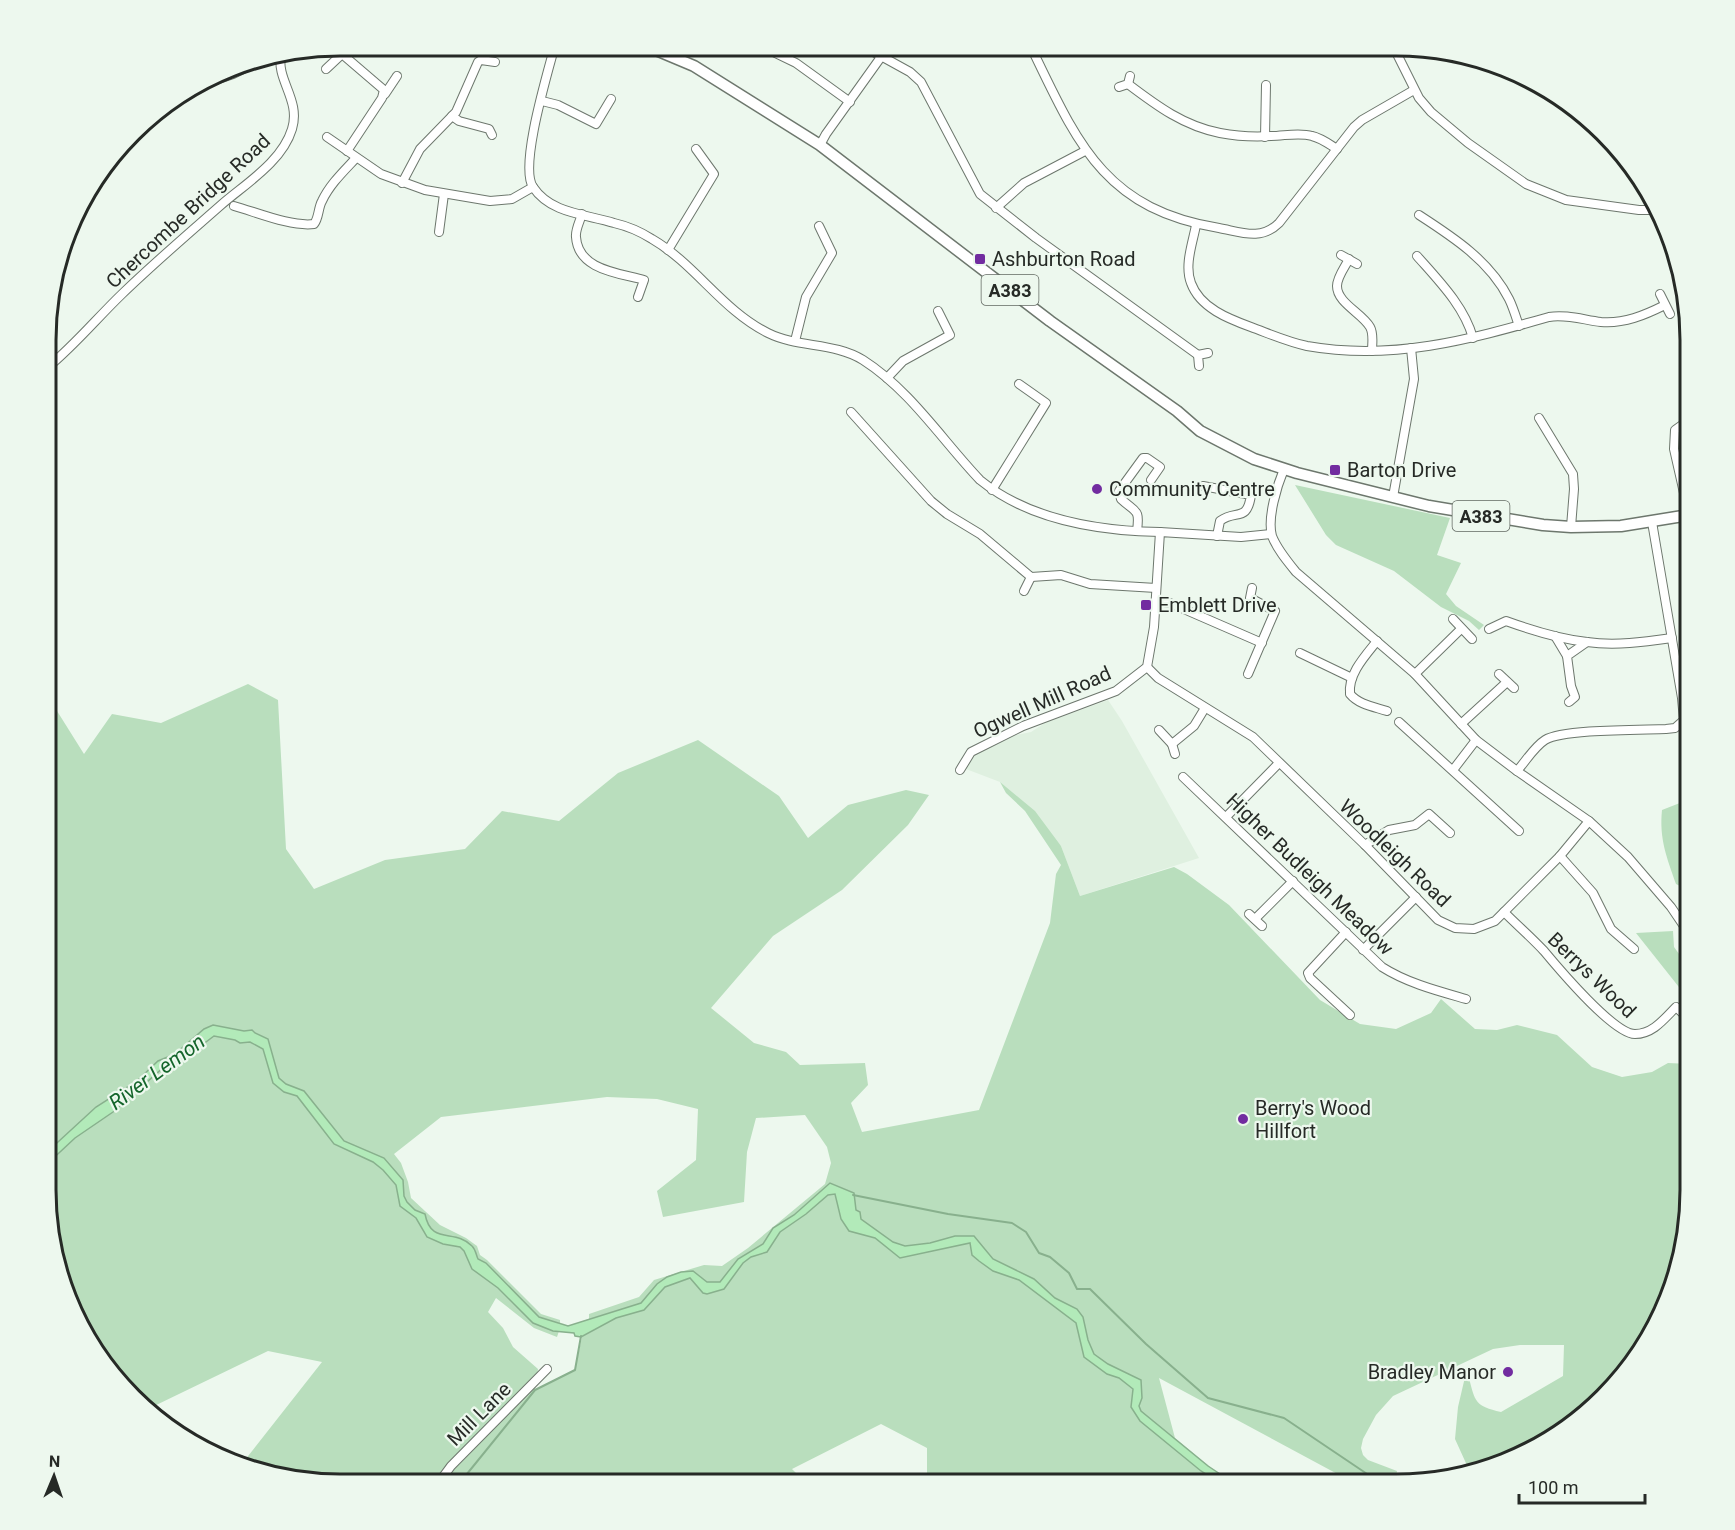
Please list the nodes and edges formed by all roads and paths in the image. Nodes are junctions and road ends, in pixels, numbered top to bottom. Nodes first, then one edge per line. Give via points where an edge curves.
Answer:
1 (341, 55) edge
2 (343, 55) edge
3 (553, 55) edge
4 (668, 55) edge
5 (780, 55) edge
6 (878, 55) edge
7 (1035, 55) edge
8 (1397, 55) edge
9 (881, 57) junction
10 (279, 62) edge
11 (495, 62) dead end
12 (326, 69) dead end
13 (397, 76) dead end
14 (1126, 82) dead end
15 (1266, 83) dead end
16 (1414, 90) junction
17 (385, 94) junction
18 (611, 99) dead end
19 (542, 101) junction
20 (850, 102) junction
21 (452, 116) junction
22 (492, 135) dead end
23 (1265, 136) junction
24 (327, 137) dead end
25 (820, 145) junction
26 (696, 149) dead end
27 (1336, 149) junction
28 (347, 151) junction
29 (1085, 151) junction
30 (356, 158) junction
31 (402, 183) junction
32 (533, 187) junction
33 (444, 194) junction
34 (234, 206) dead end
35 (996, 208) junction
36 (1648, 210) edge
37 (582, 214) junction
38 (1419, 215) dead end
39 (1196, 225) junction
40 (819, 226) dead end
41 (439, 232) dead end
42 (668, 250) junction
43 (1417, 256) dead end
44 (1349, 260) dead end
45 (1660, 294) dead end
46 (638, 297) dead end
47 (1665, 305) junction
48 (938, 311) dead end
49 (1670, 314) dead end
50 (1519, 326) junction
51 (1473, 338) junction
52 (795, 341) junction
53 (1411, 348) junction
54 (1372, 351) junction
55 (1208, 353) dead end
56 (1198, 355) junction
57 (56, 360) edge
58 (1199, 366) dead end
59 (887, 378) junction
60 (1019, 384) dead end
61 (851, 412) dead end
62 (1539, 418) dead end
63 (1680, 425) edge
64 (1284, 469) junction
65 (1680, 472) edge
66 (1151, 480) dead end
67 (1203, 486) dead end
68 (992, 490) junction
69 (1393, 497) junction
70 (1680, 517) edge
71 (1652, 522) junction
72 (1571, 527) junction
73 (1137, 531) junction
74 (1160, 532) junction
75 (1271, 534) junction
76 (1217, 536) junction
77 (1031, 577) junction
78 (1156, 588) junction
79 (1252, 588) dead end
80 (1024, 591) dead end
81 (1155, 601) junction
82 (1453, 619) dead end
83 (1461, 629) junction
84 (1489, 629) dead end
85 (1554, 636) junction
86 (1672, 638) junction
87 (1472, 639) dead end
88 (1377, 641) junction
89 (1587, 642) junction
90 (1262, 643) junction
91 (1300, 653) dead end
92 (1568, 656) junction
93 (1147, 667) junction
94 (1248, 674) dead end
95 (1415, 674) junction
96 (1499, 674) dead end
97 (1352, 678) junction
98 (1679, 679) joint
99 (1507, 682) junction
100 (1680, 684) edge
101 (1514, 688) dead end
102 (1569, 702) dead end
103 (1205, 708) junction
104 (1389, 712) dead end
105 (1399, 722) dead end
106 (1461, 724) junction
107 (1680, 725) edge
108 (1159, 730) dead end
109 (1476, 740) junction
110 (1172, 744) junction
111 (1174, 754) dead end
112 (1279, 763) junction
113 (960, 770) dead end
114 (1453, 770) junction
115 (1517, 771) junction
116 (1183, 777) dead end
117 (1208, 785) dead end
118 (1200, 792) junction
119 (1227, 817) junction
120 (1589, 821) junction
121 (1519, 831) dead end
122 (1450, 833) dead end
123 (1365, 845) junction
124 (1560, 856) junction
125 (1293, 881) junction
126 (1416, 897) junction
127 (1504, 912) junction
128 (1256, 920) dead end
129 (1680, 920) edge
130 (1346, 932) junction
131 (1634, 948) dead end
132 (1363, 950) junction
133 (1466, 999) dead end
134 (1680, 1011) edge
135 (1350, 1015) dead end
136 (547, 1369) dead end
137 (445, 1474) edge

1 - 12 street
2 - 17 street via 381,86
3 - 19 street
4 - 25 main road, A383 via 694,66
5 - 20 street
6 - 9 street
7 - 29 street
8 - 16 street
9 - 20 street
9 - 35 street via 921,82 970,179
10 - 57 street, Chercombe Bridge Road via 294,108 293,127 285,144 255,177 122,294
11 - 21 street via 478,62
13 - 17 street
14 - 23 street via 1180,121 1221,133
15 - 23 street
16 - 27 street via 1362,120
16 - 36 street via 1447,126 1526,184 1566,200
17 - 28 street
18 - 19 street via 596,124
19 - 32 street via 529,157
20 - 25 street
21 - 22 street via 489,129
21 - 31 street via 420,149
23 - 27 street via 1313,136
24 - 28 street
25 - 64 main road, A383 via 1200,431 1254,459
26 - 42 street via 714,174
27 - 39 street via 1272,230 1254,235
28 - 30 street
29 - 35 street via 1024,183
29 - 39 street via 1120,189 1161,213
30 - 31 street
30 - 34 street via 333,182 314,224 266,217
31 - 33 street
32 - 33 street via 502,201
32 - 37 street via 553,206
33 - 41 street
35 - 56 street
37 - 42 street via 616,223
37 - 46 street via 575,235 583,256 603,269 644,280
38 - 50 street via 1481,260 1505,292
39 - 54 street via 1190,281 1211,308 1292,342
40 - 52 street via 832,253 806,297
42 - 52 street via 750,323
43 - 51 street via 1450,295
44 - 54 street via 1337,284 1338,292 1370,327
45 - 47 street
47 - 49 street
47 - 50 street via 1618,322 1559,315
48 - 59 street via 950,335 903,361
50 - 51 street
51 - 53 street
52 - 59 street via 842,349
53 - 54 street
53 - 69 street via 1414,379
55 - 56 street
56 - 58 street
59 - 68 street
60 - 68 street via 1046,403
61 - 77 street via 931,501 980,534
62 - 72 street via 1573,474
63 - 65 street via 1673,439
64 - 69 main road, A383
64 - 75 street via 1274,502
66 - 73 street via 1160,466 1143,458 1119,491 1121,499 1138,514
67 - 76 street via 1251,495 1249,509 1224,518
68 - 73 street via 1056,518
69 - 72 main road, A383 via 1477,515
70 - 71 main road, A383
71 - 72 main road, A383
71 - 86 street
73 - 74 street
74 - 76 street
74 - 78 street
75 - 76 street
75 - 88 street via 1296,572
77 - 78 street via 1061,575 1090,584
77 - 80 street
78 - 81 street
79 - 90 street via 1250,598 1275,611
81 - 90 street via 1170,603
81 - 93 street
82 - 83 street
83 - 87 street
83 - 95 street
84 - 85 street via 1506,621
85 - 89 street
85 - 92 street
86 - 89 street
86 - 98 street
88 - 95 street
88 - 97 street
89 - 92 street
90 - 94 street
91 - 97 street
92 - 102 street via 1575,697
93 - 103 street, Woodleigh Road
93 - 113 street, Ogwell Mill Road via 1116,691 1023,726 971,752
95 - 106 street
96 - 99 street
97 - 104 street via 1349,689 1354,699
98 - 100 street
99 - 101 street
99 - 106 street
103 - 110 street via 1194,726
103 - 112 street, Woodleigh Road via 1253,737
105 - 114 street
106 - 109 street
107 - 115 street via 1550,737 1535,748
108 - 110 street
109 - 114 street
109 - 115 street
110 - 111 street
112 - 119 street
112 - 123 street, Woodleigh Road
114 - 121 street
115 - 120 street
116 - 118 street, Higher Budleigh Meadow
117 - 118 street, Higher Budleigh Meadow
118 - 119 street, Higher Budleigh Meadow
119 - 125 street, Higher Budleigh Meadow
120 - 124 street, Woodleigh Road
120 - 129 street via 1628,857
122 - 123 street via 1429,814 1415,825 1389,830
123 - 126 street, Woodleigh Road
124 - 127 street, Woodleigh Road
124 - 131 street via 1593,893 1611,929
125 - 128 street
125 - 130 street, Higher Budleigh Meadow
126 - 127 street, Woodleigh Road via 1438,920 1455,928 1485,926
126 - 132 street
127 - 134 street, Berrys Wood via 1620,1029 1644,1033 1676,1007
130 - 132 street, Higher Budleigh Meadow
130 - 135 street via 1308,973
132 - 133 street, Higher Budleigh Meadow via 1391,973
136 - 137 street, Mill Lane

